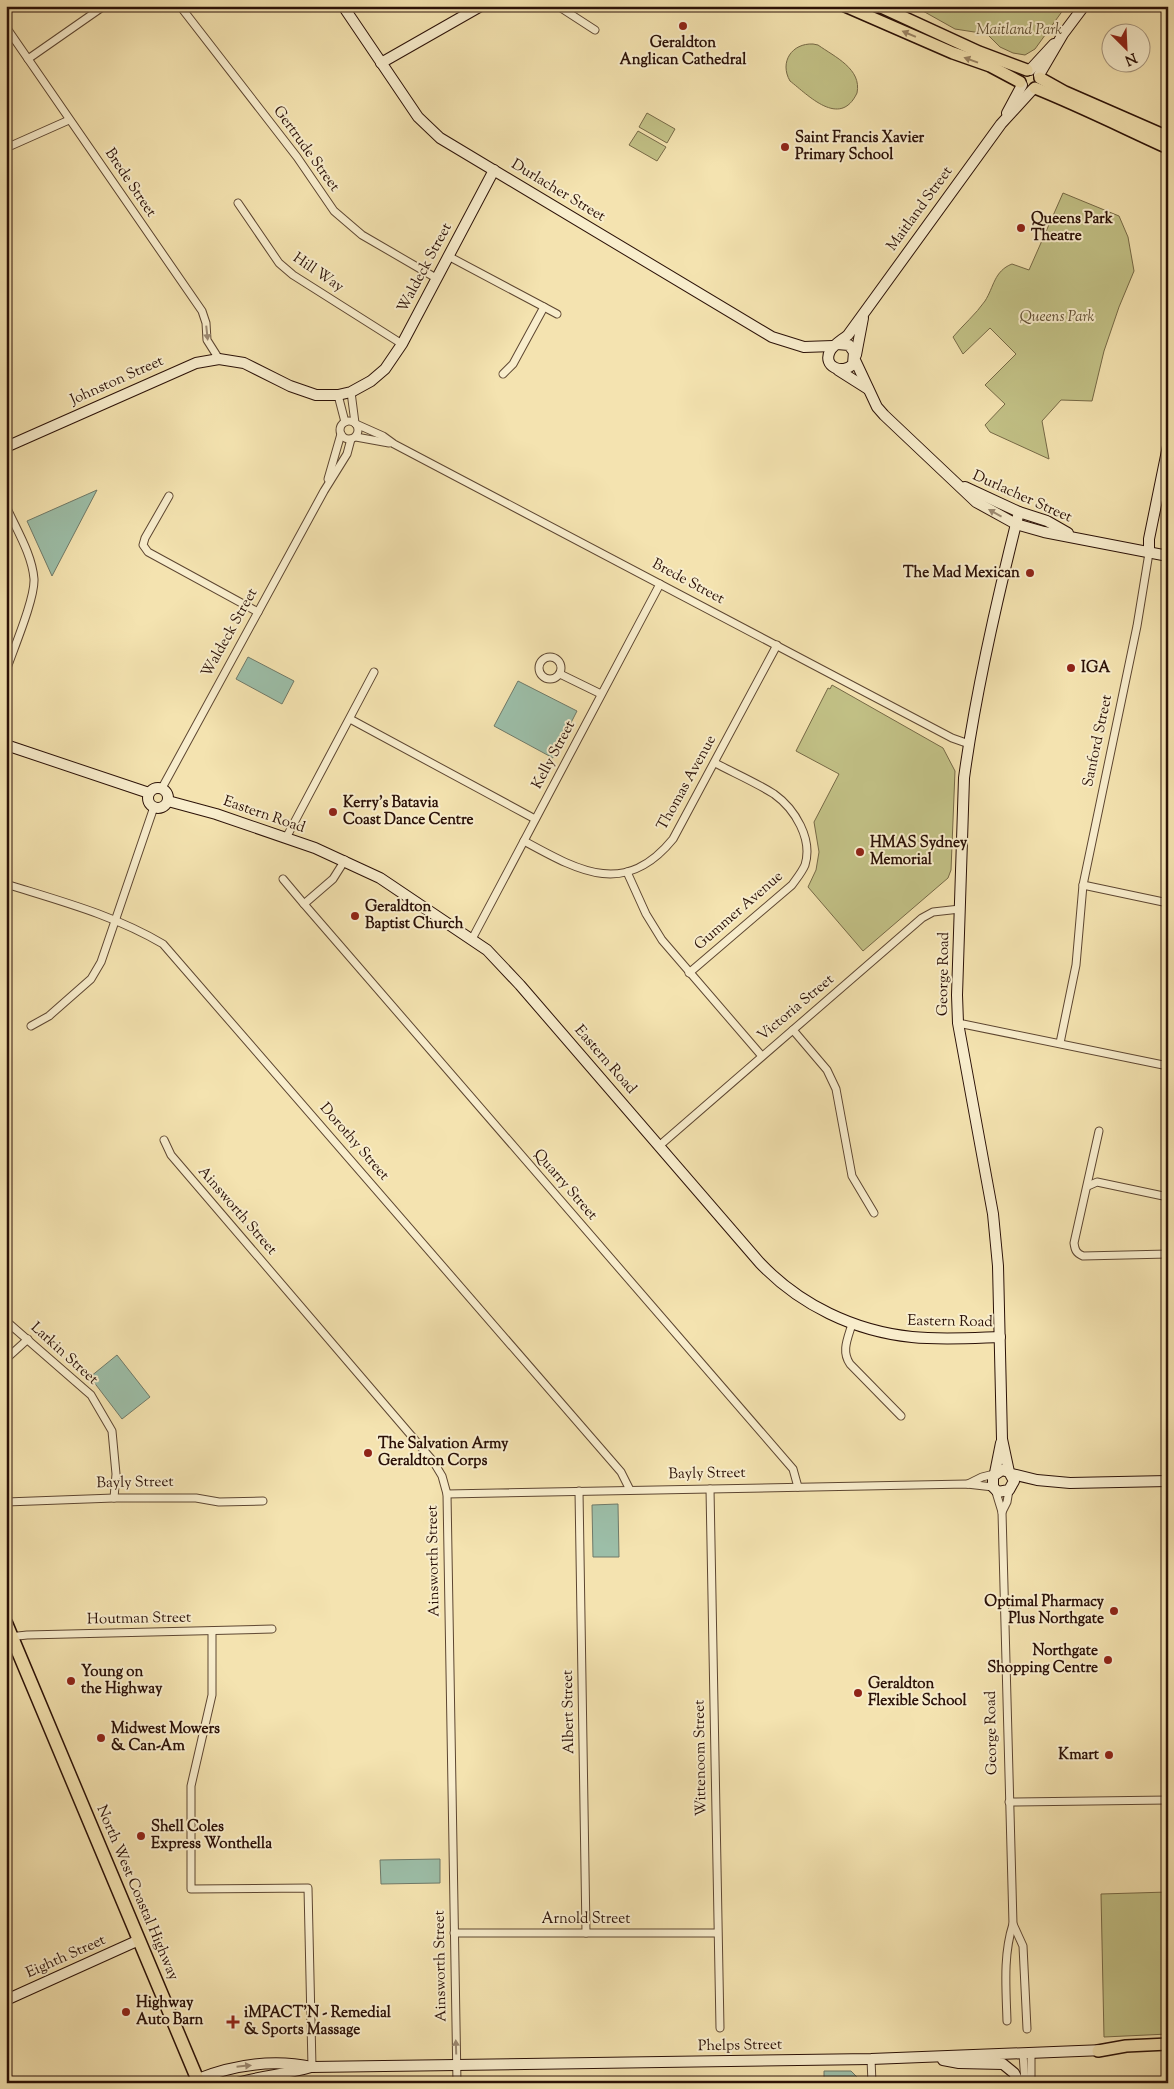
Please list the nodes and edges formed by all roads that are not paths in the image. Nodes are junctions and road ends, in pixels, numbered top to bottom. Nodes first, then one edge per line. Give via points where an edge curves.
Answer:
1 (104, 6) edge
2 (180, 6) edge
3 (342, 6) edge
4 (482, 6) edge
5 (558, 6) edge
6 (846, 6) edge
7 (879, 6) edge
8 (1084, 6) edge
9 (6, 26) edge
10 (595, 30) dead end
11 (28, 58) junction
12 (381, 63) junction
13 (1031, 80) junction
14 (69, 120) junction
15 (1168, 137) edge
16 (6, 148) edge
17 (1168, 148) edge
18 (494, 170) junction
19 (238, 203) dead end
20 (448, 256) junction
21 (436, 278) junction
22 (544, 307) junction
23 (864, 312) junction
24 (557, 314) dead end
25 (402, 344) junction
26 (835, 345) junction
27 (804, 347) junction
28 (855, 358) junction
29 (219, 359) junction
30 (829, 361) junction
31 (838, 370) junction
32 (503, 374) dead end
33 (868, 389) junction
34 (351, 392) junction
35 (338, 395) junction
36 (345, 422) junction
37 (355, 424) junction
38 (341, 434) junction
39 (353, 438) junction
40 (394, 444) junction
41 (1168, 446) edge
42 (6, 447) edge
43 (957, 484) junction
44 (324, 491) junction
45 (169, 496) dead end
46 (6, 506) edge
47 (1019, 512) junction
48 (1016, 524) junction
49 (1074, 537) junction
50 (1149, 553) junction
51 (1168, 556) edge
52 (660, 584) junction
53 (258, 612) junction
54 (777, 645) junction
55 (6, 671) edge
56 (374, 672) dead end
57 (560, 674) dead end
58 (601, 694) junction
59 (350, 720) junction
60 (969, 744) junction
61 (6, 745) edge
62 (715, 764) junction
63 (162, 788) junction
64 (149, 793) junction
65 (168, 801) junction
66 (154, 807) junction
67 (535, 820) junction
68 (286, 838) junction
69 (524, 841) junction
70 (344, 860) junction
71 (627, 872) junction
72 (283, 879) dead end
73 (6, 884) edge
74 (1083, 885) junction
75 (1168, 903) edge
76 (304, 904) junction
77 (960, 909) junction
78 (115, 920) junction
79 (472, 939) junction
80 (689, 973) junction
81 (958, 1023) junction
82 (31, 1026) dead end
83 (793, 1030) junction
84 (1060, 1043) junction
85 (761, 1055) junction
86 (1168, 1066) edge
87 (1099, 1131) dead end
88 (164, 1140) dead end
89 (659, 1146) junction
90 (1088, 1186) junction
91 (1168, 1197) edge
92 (874, 1213) dead end
93 (1168, 1253) edge
94 (6, 1321) edge
95 (852, 1324) junction
96 (1000, 1337) junction
97 (28, 1339) junction
98 (6, 1359) edge
99 (901, 1416) dead end
100 (1002, 1439) junction
101 (1010, 1473) junction
102 (995, 1474) junction
103 (1037, 1480) junction
104 (1168, 1481) edge
105 (967, 1484) junction
106 (798, 1487) junction
107 (994, 1488) junction
108 (710, 1489) junction
109 (1010, 1489) junction
110 (630, 1490) junction
111 (579, 1491) junction
112 (447, 1494) junction
113 (114, 1498) junction
114 (263, 1501) dead end
115 (6, 1502) edge
116 (1002, 1512) junction
117 (6, 1623) edge
118 (272, 1629) dead end
119 (212, 1631) junction
120 (8, 1639) edge
121 (1168, 1800) edge
122 (1009, 1802) junction
123 (1013, 1924) junction
124 (718, 1932) junction
125 (454, 1933) junction
126 (586, 1933) junction
127 (138, 1940) junction
128 (6, 2000) edge
129 (1007, 2021) dead end
130 (720, 2028) dead end
131 (1027, 2029) dead end
132 (1168, 2044) edge
133 (1168, 2049) edge
134 (1098, 2050) junction
135 (1027, 2054) junction
136 (927, 2057) junction
137 (871, 2058) junction
138 (456, 2065) junction
139 (312, 2067) junction
140 (198, 2081) edge
141 (237, 2083) edge
142 (457, 2083) edge
143 (872, 2083) edge
144 (1019, 2083) edge
145 (1025, 2083) edge
146 (1031, 2083) edge

1 - 11 street
2 - 21 street, Gertrude Street via 297,157 334,211 362,234
3 - 12 main road, Durlacher Street
4 - 12 main road
5 - 10 street
13 -> 6 main road via 953,53
7 - 13 main road
8 - 13 main road, Maitland Street
9 - 11 street, Brede Street
11 - 14 street, Brede Street
12 - 18 main road, Durlacher Street via 418,117 440,138
13 - 15 main road
13 - 17 main road via 1085,112
13 - 23 main road, Maitland Street
14 - 16 street
14 -> 29 street, Brede Street via 202,311 208,340
18 - 20 main road, Waldeck Street
18 - 27 main road, Durlacher Street via 772,337
19 - 25 street, Hill Way via 279,263
20 - 21 main road, Waldeck Street
20 - 22 street
21 - 25 main road, Waldeck Street
22 - 24 street
22 - 32 street via 513,364
23 - 26 main road, Maitland Street via 848,335
23 - 28 main road, Maitland Street
25 - 34 main road, Waldeck Street via 385,369
26 - 27 main road, Durlacher Street
26 - 28 main road via 849,345
26 - 30 main road via 829,353
27 - 30 main road, Durlacher Street
28 - 31 main road via 846,369
28 - 33 main road, Durlacher Street
29 - 35 main road, Johnston Street via 244,363 316,395
29 - 42 main road, Johnston Street via 196,363
30 - 31 main road
31 - 33 main road, Durlacher Street
33 - 43 main road, Durlacher Street via 890,422
34 - 35 main road
34 - 37 street
35 - 36 street
36 - 37 street
36 - 38 street via 340,429
37 - 39 street via 358,429
37 - 40 street, Brede Street
38 - 39 street via 345,439
38 - 44 street, Waldeck Street
39 - 40 street, Brede Street
39 - 44 street, Waldeck Street
40 - 52 street, Brede Street
41 - 50 main road, Sanford Street
43 - 47 main road, Durlacher Street
48 -> 43 main road, Durlacher Street via 976,502
44 - 53 street, Waldeck Street
45 - 53 street via 145,538 143,545 148,552
46 - 55 street via 31,562 34,580
47 - 48 main road, George Road
47 - 49 main road, Durlacher Street via 1047,521
48 - 49 main road, Durlacher Street
48 - 60 main road, George Road
49 - 50 main road, Durlacher Street
50 - 51 main road, Durlacher Street
50 - 74 street, Sanford Street
52 - 54 street, Brede Street
52 - 58 street, Kelly Street
53 - 63 street, Waldeck Street
54 - 60 street, Brede Street
54 - 62 street, Thomas Avenue
56 - 59 street
57 - 58 street
58 - 67 street, Kelly Street
59 - 67 street
59 - 68 street
60 - 77 main road, George Road via 964,778
61 - 64 main road
62 - 71 street, Thomas Avenue via 673,839 654,860
62 - 80 street, Gummer Avenue via 775,795 786,805 805,836 806,858 804,867 792,884
63 - 64 main road
63 - 65 main road via 167,792
64 - 66 main road via 148,800
65 - 66 main road via 161,808
65 - 68 main road, Eastern Road
66 - 78 street
67 - 69 street, Kelly Street
68 - 70 main road, Eastern Road
69 - 71 street, Thomas Avenue via 589,872 604,875
69 - 79 street, Kelly Street
70 - 76 street via 333,879
70 - 79 main road, Eastern Road via 380,878
71 - 80 street via 653,927
72 - 76 street, Quarry Street
73 - 78 street, Dorothy Street
74 - 75 street
74 - 84 street, Sanford Street via 1076,965
76 - 106 street, Quarry Street via 793,1470
77 - 81 main road, George Road
77 - 83 street, Victoria Street via 933,912 922,918
78 - 82 street via 101,962 91,979 49,1016
78 - 110 street, Dorothy Street via 163,944 622,1472
79 - 89 main road, Eastern Road via 520,984
80 - 85 street
81 - 84 street
81 - 96 main road, George Road via 993,1214
83 - 85 street, Victoria Street
83 - 92 street via 828,1070 836,1089 852,1176
84 - 86 street
85 - 89 street, Victoria Street
87 - 90 street
88 - 112 street, Ainsworth Street via 171,1155 433,1461
89 - 95 main road, Eastern Road via 772,1276 809,1303
90 - 91 street via 1097,1182
90 - 93 street via 1074,1243 1077,1254
94 - 97 street, Larkin Street
95 - 96 main road, Eastern Road via 913,1338
95 - 99 street via 844,1351 846,1358
96 - 100 main road, George Road
97 - 98 street
97 - 113 street, Larkin Street via 91,1395 112,1431 116,1474
100 - 101 main road, George Road
100 - 102 main road, George Road
101 - 102 main road via 1002,1470
101 - 103 main road
101 - 109 main road via 1014,1481
102 - 105 street, Bayly Street
102 - 107 main road via 992,1479
103 - 104 main road via 1070,1483
103 - 109 main road
105 - 106 street, Bayly Street
105 - 107 street, Bayly Street
106 - 108 street, Bayly Street
107 - 109 main road via 1002,1492
107 - 116 street, George Road
108 - 110 street, Bayly Street
108 - 124 street, Wittenoom Street
109 - 116 street, George Road
110 - 111 street, Bayly Street
111 - 112 street, Bayly Street
111 - 126 street, Albert Street
112 - 125 street, Ainsworth Street
113 - 114 street, Bayly Street
113 - 115 street, Bayly Street
116 - 122 street, George Road
117 - 120 highway, North West Coastal Highway
118 - 119 street, Houtman Street
119 - 120 street, Houtman Street
119 - 139 street via 212,1695 191,1786 191,1889 308,1888
120 - 127 highway, North West Coastal Highway via 80,1799
121 - 122 street
122 - 123 street, George Road
123 - 129 street, George Road via 1008,1940 1005,1977
123 - 131 street, George Road via 1023,1946
124 - 126 street, Arnold Street
124 - 130 street, Wittenoom Street
125 - 126 street, Arnold Street
138 -> 125 street, Ainsworth Street
127 - 128 main road, Eighth Street
127 - 140 highway, North West Coastal Highway
132 - 134 main road
133 - 134 main road, Phelps Street
134 - 135 main road, Phelps Street
135 - 136 main road, Phelps Street
135 - 145 street
135 - 146 street
136 - 137 main road, Phelps Street
136 - 144 main road via 959,2064 1003,2064 1014,2073
137 - 138 main road, Phelps Street
137 - 143 street
138 - 139 main road, Phelps Street
138 - 142 street, Ainsworth Street
140 -> 139 main road, Phelps Street via 240,2066 284,2064
139 - 141 main road, Phelps Street

